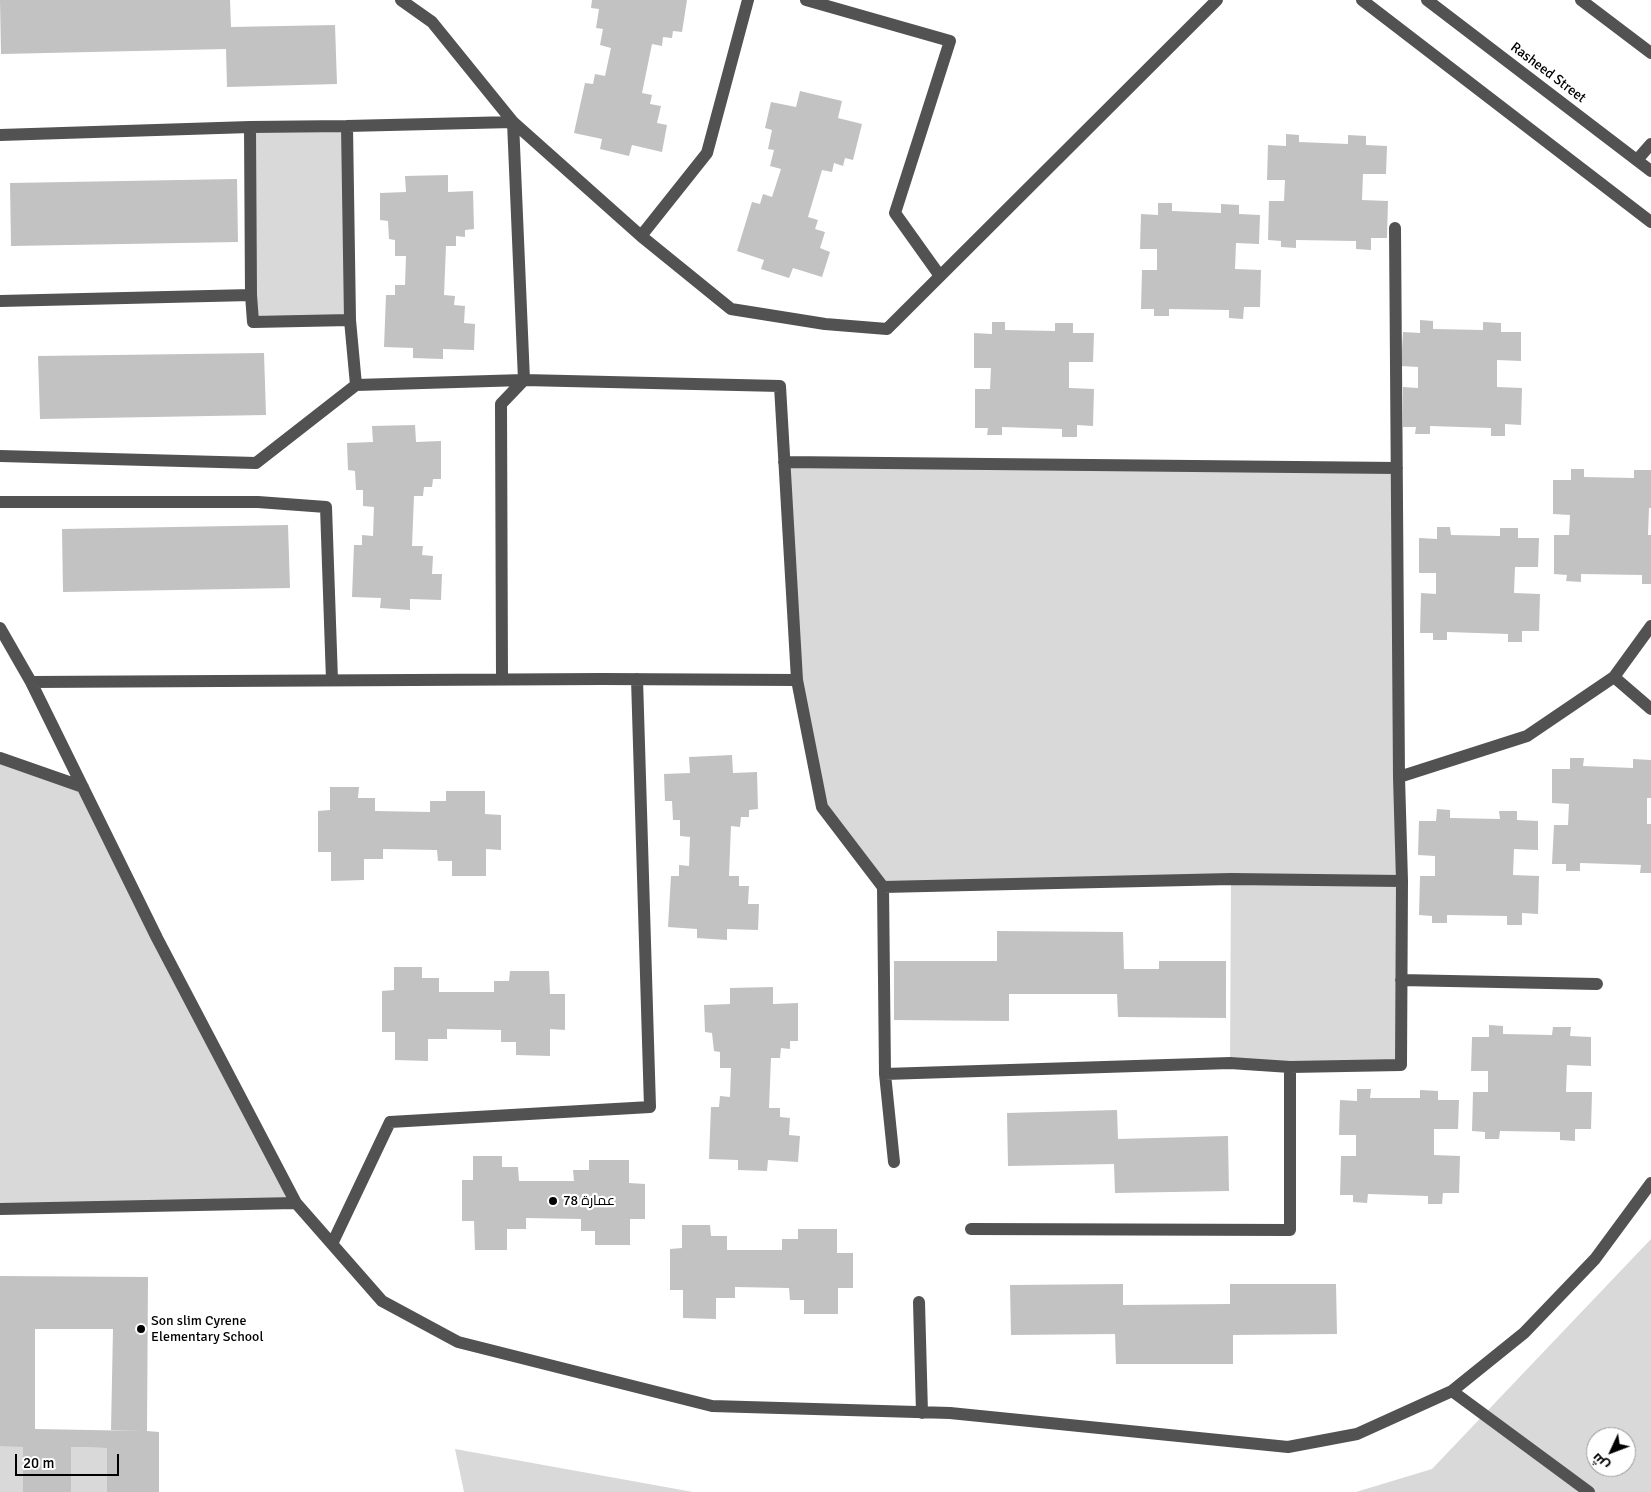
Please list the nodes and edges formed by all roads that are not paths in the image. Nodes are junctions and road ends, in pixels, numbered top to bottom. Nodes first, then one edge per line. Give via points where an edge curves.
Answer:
1 (401, 0) edge
2 (748, 0) edge
3 (806, 0) edge
4 (1217, 0) edge
5 (1362, 0) edge
6 (1428, 0) edge
7 (1581, 0) edge
8 (1651, 53) edge
9 (513, 122) junction
10 (347, 126) junction
11 (250, 127) junction
12 (0, 134) edge
13 (1651, 144) edge
14 (1637, 160) junction
15 (1651, 171) edge
16 (1651, 222) edge
17 (1395, 228) dead end
18 (641, 236) junction
19 (940, 276) junction
20 (251, 295) junction
21 (0, 301) edge
22 (350, 320) junction
23 (524, 380) junction
24 (356, 386) junction
25 (0, 456) edge
26 (784, 462) junction
27 (1397, 468) junction
28 (0, 502) edge
29 (1651, 626) edge
30 (0, 628) edge
31 (1614, 677) junction
32 (502, 679) junction
33 (637, 679) junction
34 (332, 680) junction
35 (797, 680) junction
36 (31, 682) junction
37 (1651, 709) edge
38 (0, 758) edge
39 (1399, 777) junction
40 (83, 787) junction
41 (1402, 881) junction
42 (883, 887) junction
43 (1401, 980) junction
44 (1598, 984) dead end
45 (1290, 1067) junction
46 (885, 1074) junction
47 (894, 1162) dead end
48 (1651, 1182) edge
49 (296, 1203) junction
50 (0, 1209) edge
51 (971, 1229) dead end
52 (332, 1244) junction
53 (919, 1302) dead end
54 (1452, 1391) junction
55 (922, 1413) junction
56 (1589, 1492) edge

1 - 9 street via 432,22
2 - 18 street via 707,153
3 - 19 street via 950,41 895,213
4 - 19 street
5 - 16 street
6 - 14 street, Rasheed Street
7 - 8 street
9 - 10 street
9 - 18 street
9 - 23 street
10 - 11 street
10 - 22 street
11 - 12 street
11 - 20 street
13 - 14 street
14 - 15 street, Rasheed Street
17 - 27 street
18 - 19 street via 731,309 825,324 887,329
20 - 21 street
20 - 22 street via 253,322
22 - 24 street
23 - 24 street
23 - 26 street via 780,386
23 - 32 street via 501,404
24 - 25 street via 256,463
26 - 27 street
26 - 35 street
27 - 39 street
28 - 34 street via 258,502 326,507
29 - 31 street
30 - 36 street
31 - 37 street
31 - 39 street via 1526,736
32 - 33 street
32 - 34 street
33 - 35 street
33 - 52 street via 650,1106 390,1122
34 - 36 street
35 - 42 street via 822,807
36 - 40 street
38 - 40 street
39 - 41 street
40 - 49 street via 157,938
41 - 42 street via 1231,879
41 - 43 street
42 - 46 street
43 - 44 street
43 - 45 street via 1401,1065
45 - 46 street via 1230,1063
45 - 51 street via 1290,1230
46 - 47 street
48 - 54 street via 1595,1259 1524,1333
49 - 50 street
49 - 52 street
52 - 55 street via 382,1301 458,1342 712,1406
53 - 55 street
54 - 55 street via 1357,1434 1288,1447 950,1413
54 - 56 street

